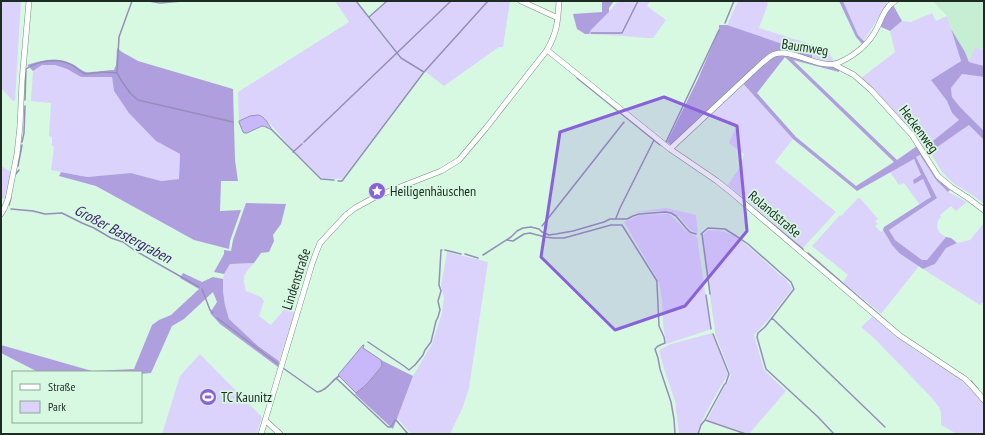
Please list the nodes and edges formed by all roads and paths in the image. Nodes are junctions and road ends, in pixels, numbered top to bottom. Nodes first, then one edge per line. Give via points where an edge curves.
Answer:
1 (29, 1) edge
2 (521, 1) edge
3 (559, 1) edge
4 (895, 1) edge
5 (558, 18) junction
6 (547, 50) junction
7 (834, 64) junction
8 (670, 149) junction
9 (984, 210) edge
10 (1, 214) edge
11 (984, 400) edge
12 (265, 420) junction
13 (261, 434) edge
14 (280, 434) edge

1 - 10 street via 17,154 8,199
2 - 5 street
3 - 5 street, Lindenstraße
4 - 7 street, Baumweg via 885,11 866,44 855,54
5 - 6 street, Lindenstraße via 556,32
6 - 8 street, Rolandstraße
6 - 12 street, Lindenstraße via 459,160 441,171 377,196 354,208 320,243
7 - 8 street, Baumweg via 776,53
7 - 9 street, Heckenweg via 854,75 871,90 912,135 938,176
8 - 11 street, Rolandstraße via 732,193 899,335 965,379
12 - 13 street, Lindenstraße
12 - 14 street

